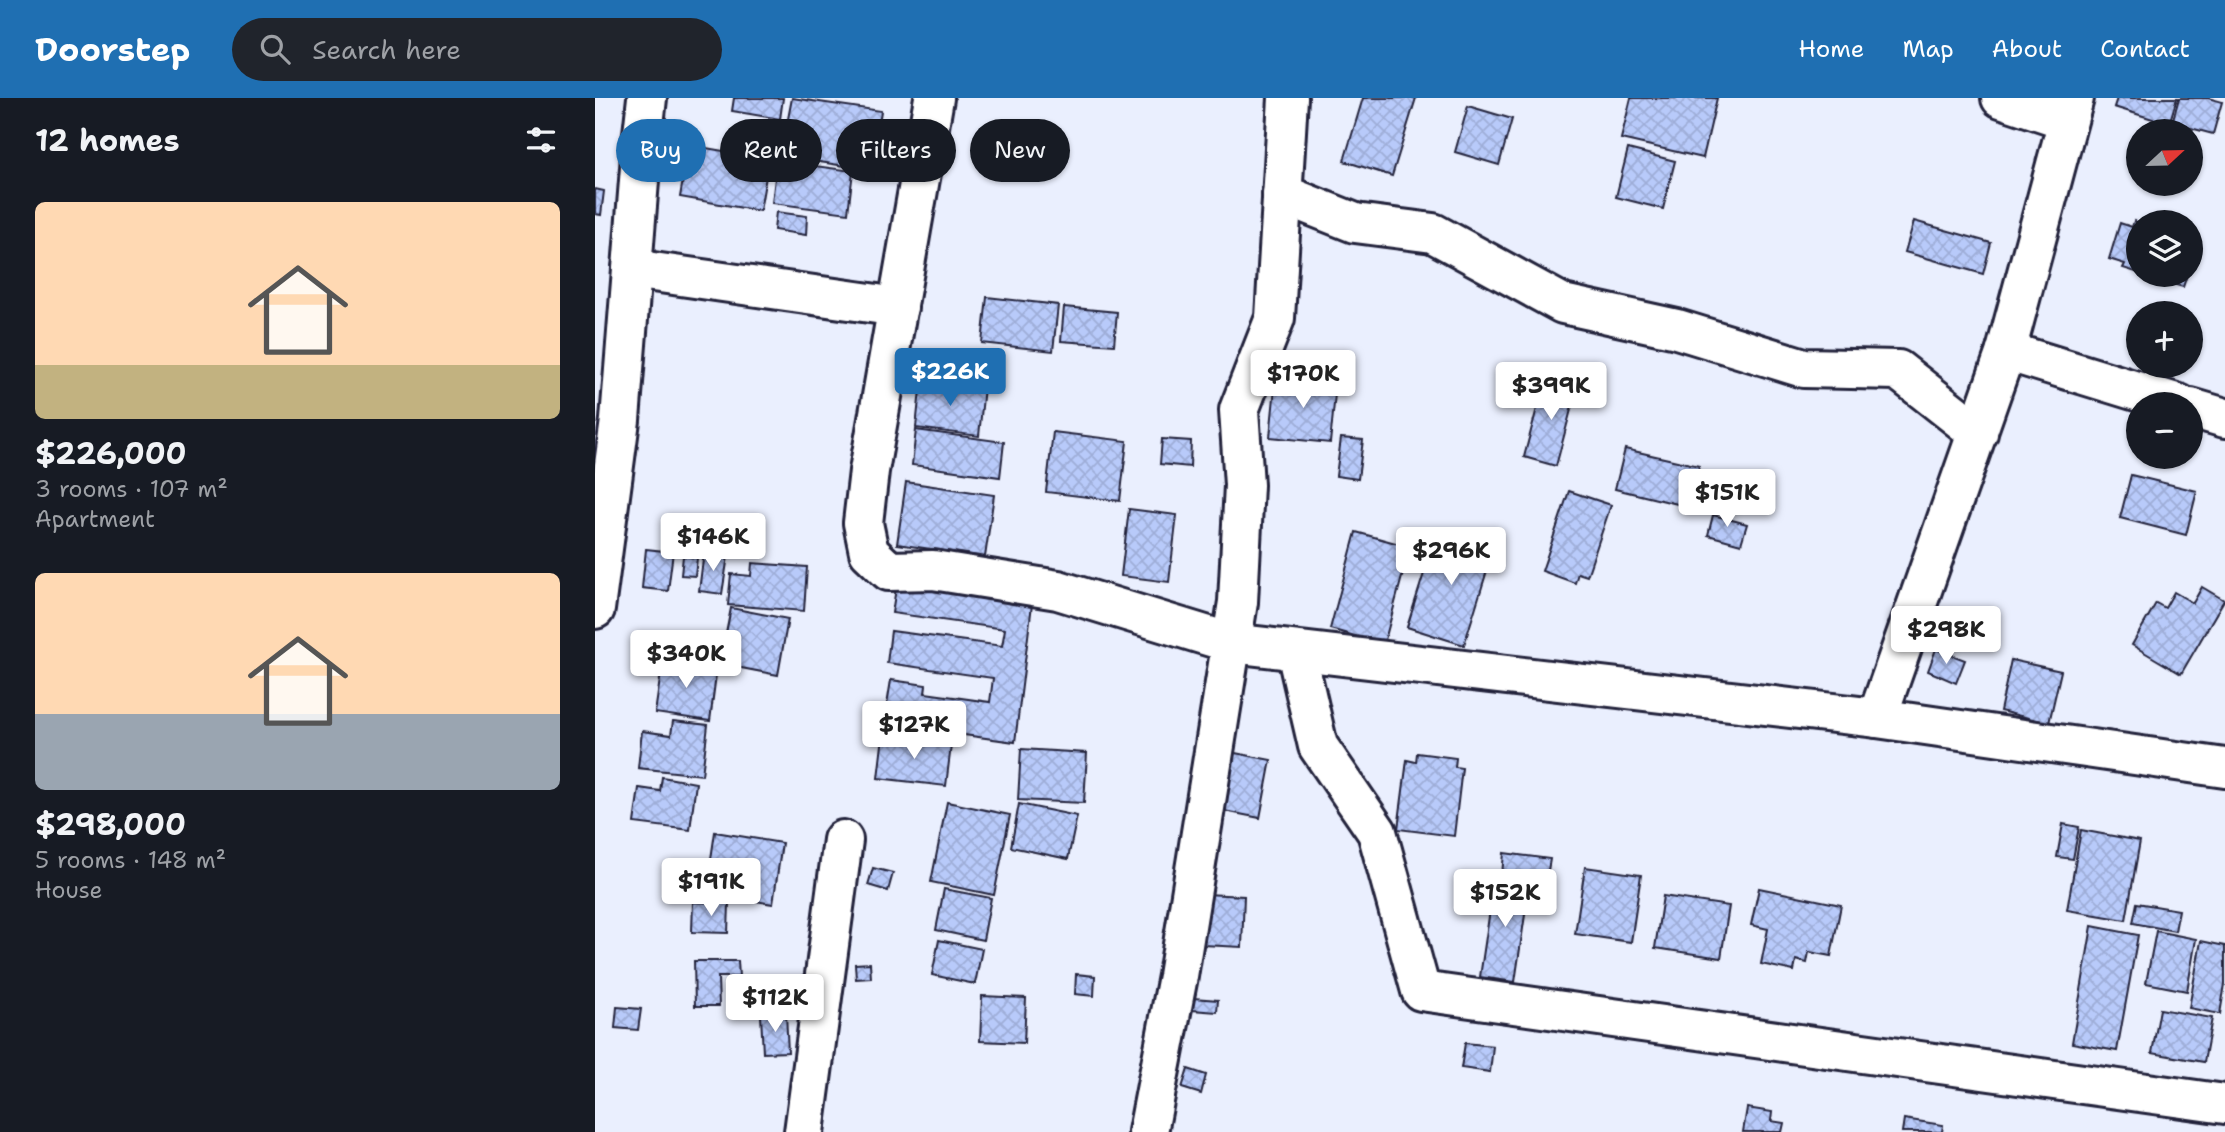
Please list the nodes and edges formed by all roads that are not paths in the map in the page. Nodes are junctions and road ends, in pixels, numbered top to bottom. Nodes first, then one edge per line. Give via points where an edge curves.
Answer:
1 (647, 98) edge
2 (934, 98) edge
3 (1288, 98) edge
4 (2001, 98) edge
5 (2070, 109) edge
6 (1282, 194) junction
7 (632, 269) junction
8 (898, 307) junction
9 (2007, 351) junction
10 (2140, 392) edge
11 (2203, 412) edge
12 (2225, 418) edge
13 (1978, 433) junction
14 (595, 609) edge
15 (1231, 643) junction
16 (1296, 651) junction
17 (1877, 718) junction
18 (2224, 764) edge
19 (843, 840) dead end
20 (2225, 1104) edge
21 (804, 1132) edge
22 (1148, 1132) edge

1 - 7 street
2 - 8 street
3 - 6 street
4 - 5 street
5 - 9 street
6 - 13 street via 1355,223 1433,233 1563,304 1677,329 1804,368 1898,370
6 - 15 street via 1275,318 1240,410 1244,485 1238,602
7 - 8 street
7 - 14 street via 620,420
8 - 15 street via 869,471 863,523 869,552 889,571 933,570 1058,590
9 - 10 street
9 - 13 street
11 - 12 street
13 - 17 street
15 - 16 street
15 - 22 street
16 - 17 street
16 - 20 street via 1318,746 1377,832 1421,991
17 - 18 street
19 - 21 street

